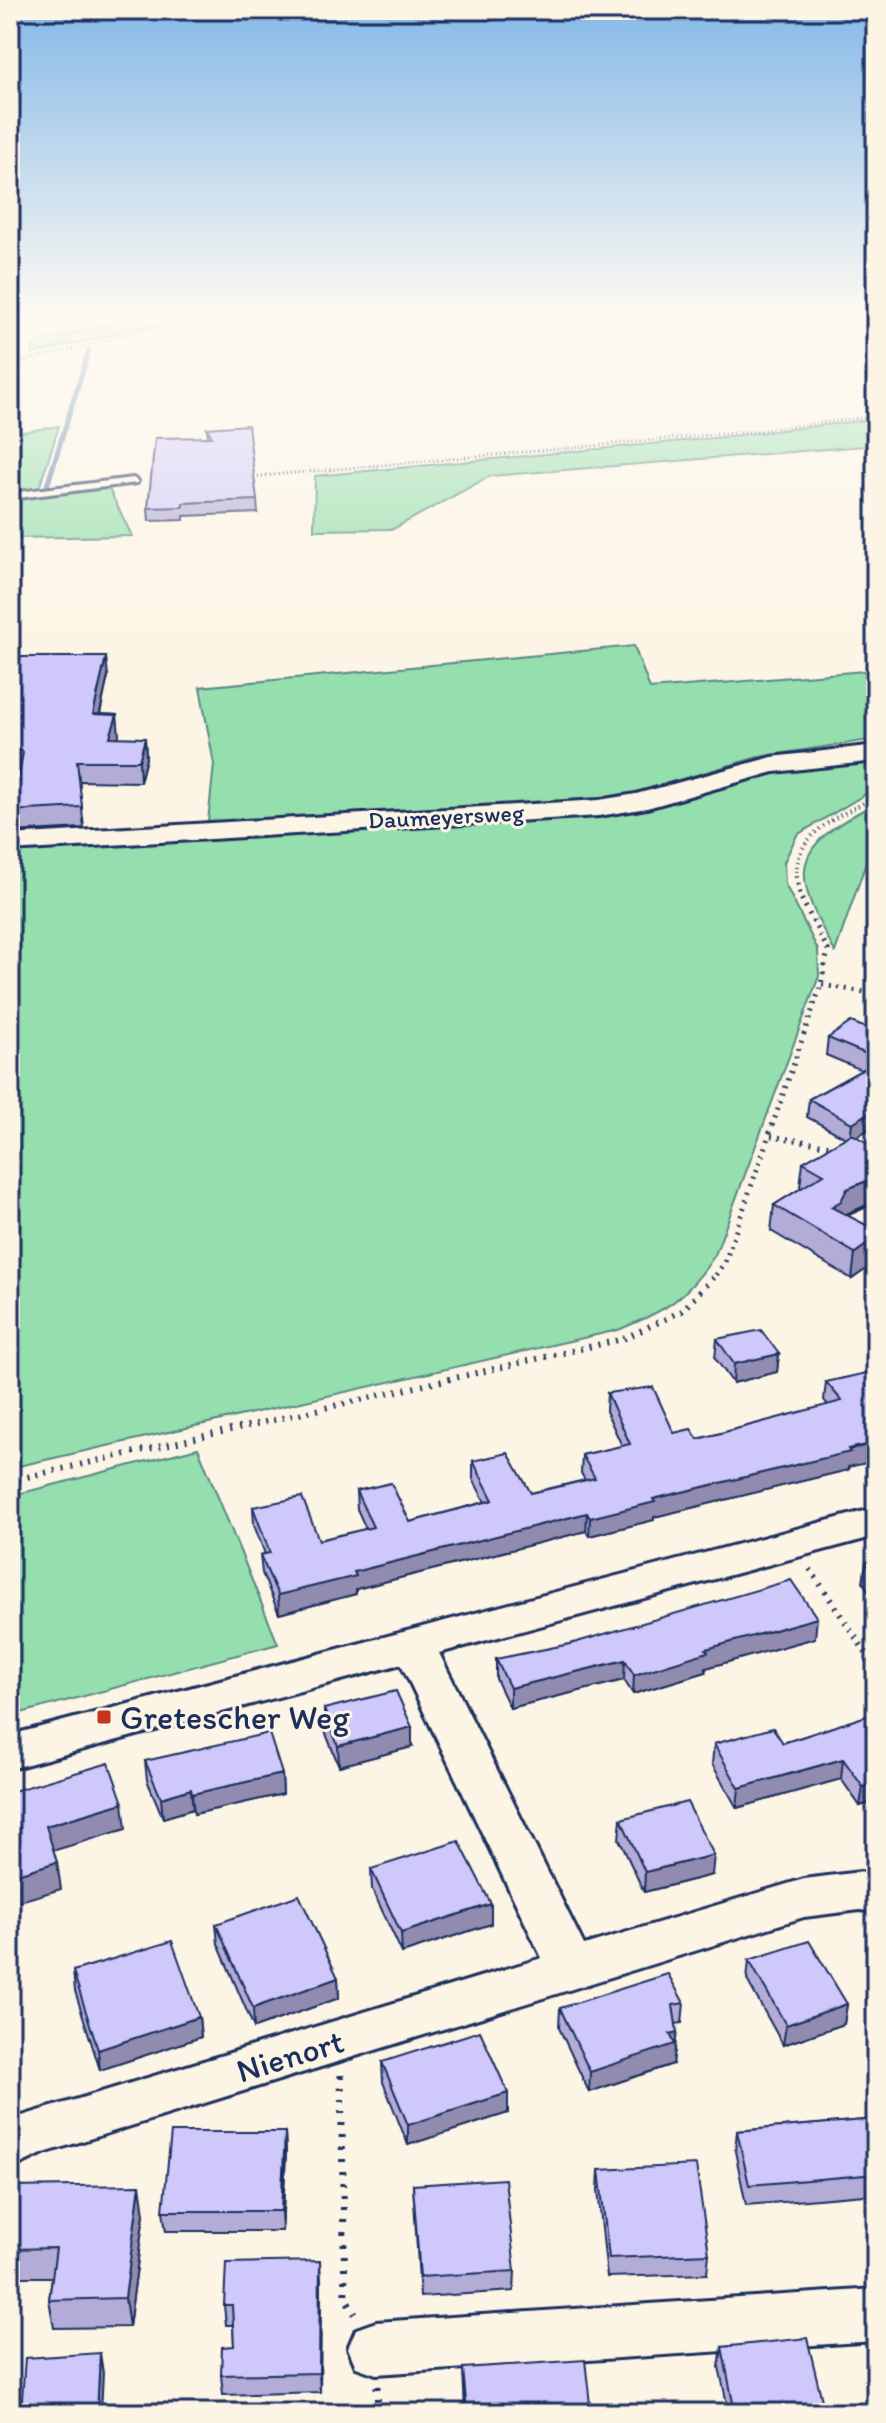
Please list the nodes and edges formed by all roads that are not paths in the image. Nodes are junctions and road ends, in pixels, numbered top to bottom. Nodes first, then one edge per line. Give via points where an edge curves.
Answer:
1 (133, 481) dead end
2 (10, 496) edge
3 (876, 753) edge
4 (10, 770) edge
5 (10, 803) edge
6 (10, 843) edge
7 (876, 1522) edge
8 (414, 1646) junction
9 (10, 1752) edge
10 (876, 1893) edge
11 (572, 1970) junction
12 (10, 2146) edge
13 (876, 2315) edge
14 (376, 2348) road end

1 - 2 lane
3 - 6 street, Daumeyersweg via 772,765 599,808
4 - 5 lane via 15,772
7 - 8 street
8 - 9 street
8 - 11 street
10 - 11 street, Nienort via 804,1898
11 - 12 street, Nienort via 30,2135
13 - 14 street

